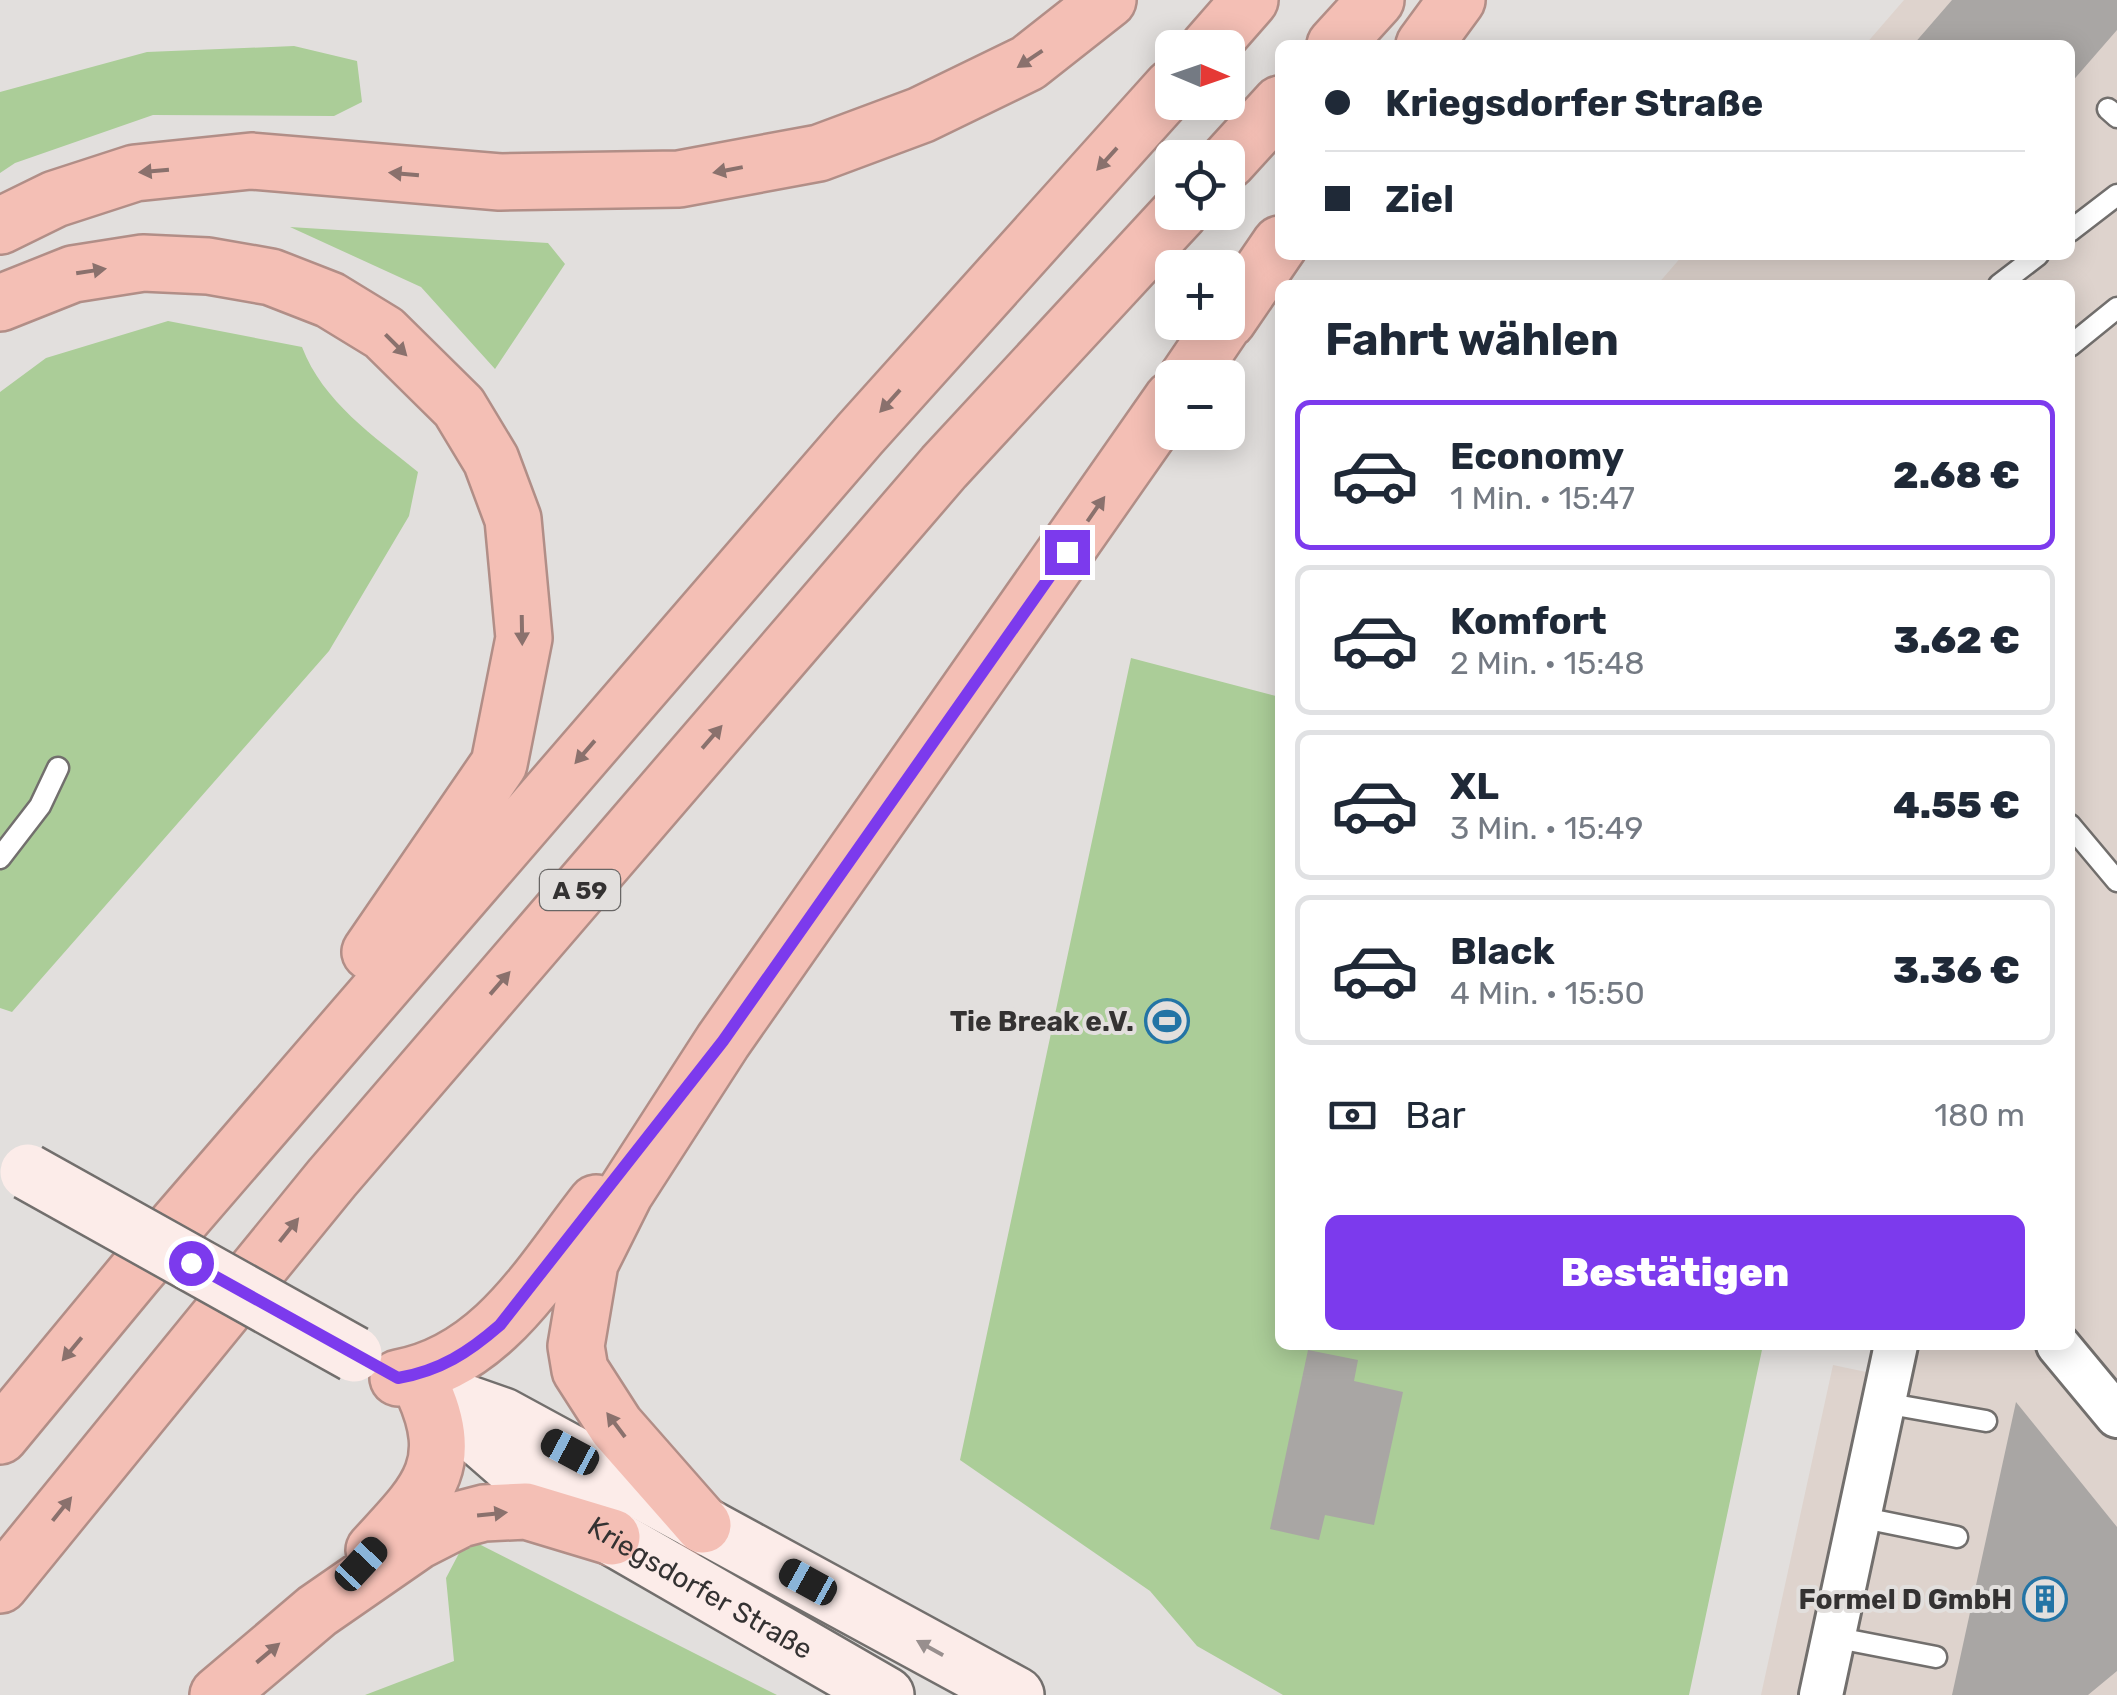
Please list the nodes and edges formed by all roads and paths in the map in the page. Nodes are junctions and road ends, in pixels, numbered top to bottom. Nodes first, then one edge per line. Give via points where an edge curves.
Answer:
1 (1108, 0) edge
2 (1250, 0) edge
3 (1376, 0) edge
4 (1457, 0) edge
5 (1224, 30) edge
6 (1339, 40) edge
7 (1428, 40) edge
8 (1155, 105) edge
9 (1275, 109) edge
10 (1245, 142) edge
11 (2117, 195) edge
12 (0, 226) edge
13 (2075, 227) edge
14 (1163, 230) edge
15 (1275, 251) edge
16 (2032, 260) edge
17 (2006, 280) edge
18 (1245, 294) edge
19 (0, 304) edge
20 (2117, 308) edge
21 (2075, 342) edge
22 (1155, 423) edge
23 (58, 768) dead end
24 (2075, 830) edge
25 (0, 858) edge
26 (2117, 880) edge
27 (723, 1041) junction
28 (14, 1164) edge
29 (134, 1273) junction
30 (1895, 1350) edge
31 (2062, 1350) edge
32 (402, 1380) junction
33 (1884, 1403) junction
34 (2117, 1416) edge
35 (1986, 1421) dead end
36 (0, 1436) edge
37 (1859, 1517) junction
38 (704, 1524) junction
39 (612, 1537) junction
40 (1958, 1538) dead end
41 (0, 1585) edge
42 (318, 1610) junction
43 (1833, 1637) junction
44 (1936, 1658) dead end
45 (218, 1695) edge
46 (886, 1695) edge
47 (1016, 1695) edge
48 (1820, 1695) edge

1 -> 12 highway via 1028,63 819,154 679,180 500,182 251,162 134,173
2 - 5 highway
3 - 6 highway
4 - 7 highway
8 -> 29 highway via 860,434
9 - 10 highway
11 - 13 lane
41 -> 14 highway, A 59 via 345,1162 944,467
15 - 18 highway
16 - 17 lane
19 -> 29 highway via 73,274 144,263 271,278 330,300 384,332 459,407 492,460 514,519 524,638 499,764 423,879
20 - 21 lane
27 -> 22 highway
23 - 25 lane via 40,806
24 - 26 lane
27 - 32 highway via 500,1325 448,1364
38 -> 27 highway via 616,1426 580,1370 576,1346 590,1263 625,1192
28 - 32 main road, Kriegsdorfer Straße, bridge
29 -> 36 highway
30 - 33 street
31 - 34 street
32 - 38 main road, Kriegsdorfer Straße via 503,1416
32 - 39 main road, Kriegsdorfer Straße via 533,1485
32 - 42 highway via 434,1415 436,1468 415,1508
33 - 35 lane
33 - 37 street
37 - 40 lane
37 - 43 street
47 -> 38 main road, Kriegsdorfer Straße
42 -> 39 highway via 418,1540 484,1513 526,1511
39 - 46 main road, Kriegsdorfer Straße
45 -> 42 highway
43 - 44 lane
43 - 48 street

